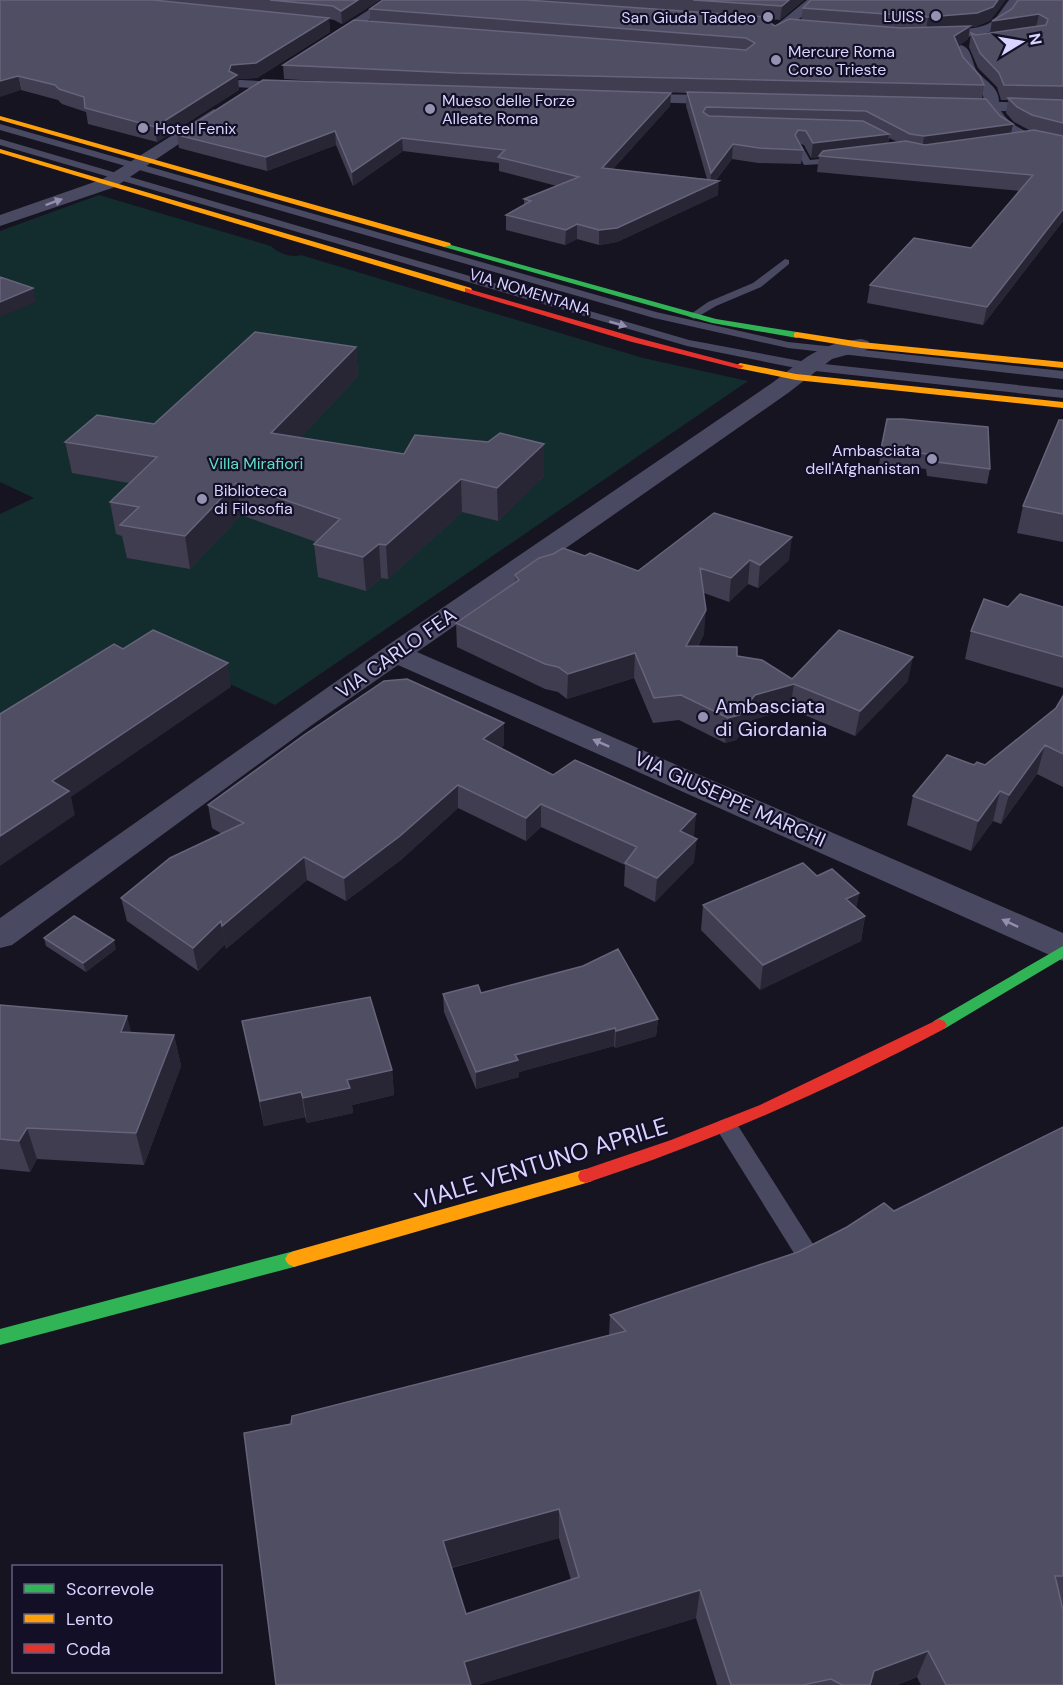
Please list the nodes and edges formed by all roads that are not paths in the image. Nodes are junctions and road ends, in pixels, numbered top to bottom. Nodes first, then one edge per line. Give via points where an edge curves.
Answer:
1 (377, 0) edge
2 (393, 0) edge
3 (815, 0) edge
4 (1016, 0) edge
5 (760, 25) edge
6 (784, 26) junction
7 (350, 27) junction
8 (807, 28) edge
9 (373, 29) edge
10 (1011, 29) edge
11 (997, 32) junction
12 (907, 36) edge
13 (927, 37) junction
14 (961, 49) junction
15 (745, 58) edge
16 (280, 72) edge
17 (261, 78) junction
18 (316, 87) edge
19 (709, 87) edge
20 (238, 90) edge
21 (610, 97) edge
22 (694, 99) junction
23 (752, 101) edge
24 (937, 105) edge
25 (991, 107) junction
26 (1063, 108) edge
27 (0, 117) edge
28 (0, 127) edge
29 (0, 134) edge
30 (1035, 140) junction
31 (0, 142) edge
32 (1016, 144) edge
33 (1063, 146) edge
34 (799, 148) edge
35 (0, 151) edge
36 (850, 158) edge
37 (126, 163) junction
38 (0, 221) edge
39 (784, 262) dead end
40 (694, 316) junction
41 (861, 345) junction
42 (811, 363) junction
43 (1063, 365) edge
44 (1063, 375) edge
45 (1063, 384) edge
46 (1063, 394) edge
47 (1063, 405) edge
48 (395, 653) junction
49 (0, 936) edge
50 (1063, 949) edge
51 (727, 1126) junction
52 (805, 1251) edge
53 (0, 1337) edge

1 - 7 street via 330,26 309,47
2 - 7 street
3 - 6 street
4 - 11 street
5 - 6 street
6 - 8 street
6 - 15 street
7 - 9 street
10 - 11 street
11 - 13 street
11 - 14 street
12 - 13 street
13 - 14 street
14 - 25 street via 970,72 990,91
16 - 17 street
17 - 18 street
17 - 20 street
19 - 22 street
21 - 22 street
22 - 23 street
24 - 25 street
25 - 26 street
25 - 30 street via 1003,126
27 - 37 street, VIA NOMENTANA
28 - 37 lane, VIA NOMENTANA
29 - 37 street, VIA NOMENTANA
30 - 32 lane
30 - 33 street
31 - 37 lane, VIA NOMENTANA
34 - 36 lane via 807,163
35 - 37 street, VIA NOMENTANA
37 - 37 street via 218,104
38 -> 37 street
37 - 40 street, VIA NOMENTANA
37 - 42 street, VIA NOMENTANA via 671,329
37 -> 42 street, VIA NOMENTANA via 635,340 708,359
39 - 40 lane via 757,285
40 - 41 street, VIA NOMENTANA
41 - 42 street
41 - 43 street, VIA NOMENTANA
42 - 44 lane, VIA NOMENTANA
42 - 45 street, VIA NOMENTANA
42 - 46 lane, VIA NOMENTANA
42 - 47 street, VIA NOMENTANA
42 - 48 street, VIA CARLO FEA
48 - 49 street, VIA CARLO FEA
50 -> 48 street, VIA GIUSEPPE MARCHI
50 - 51 street, VIALE VENTUNO APRILE via 949,1020
51 - 52 lane
51 - 53 street, VIALE VENTUNO APRILE via 555,1186

